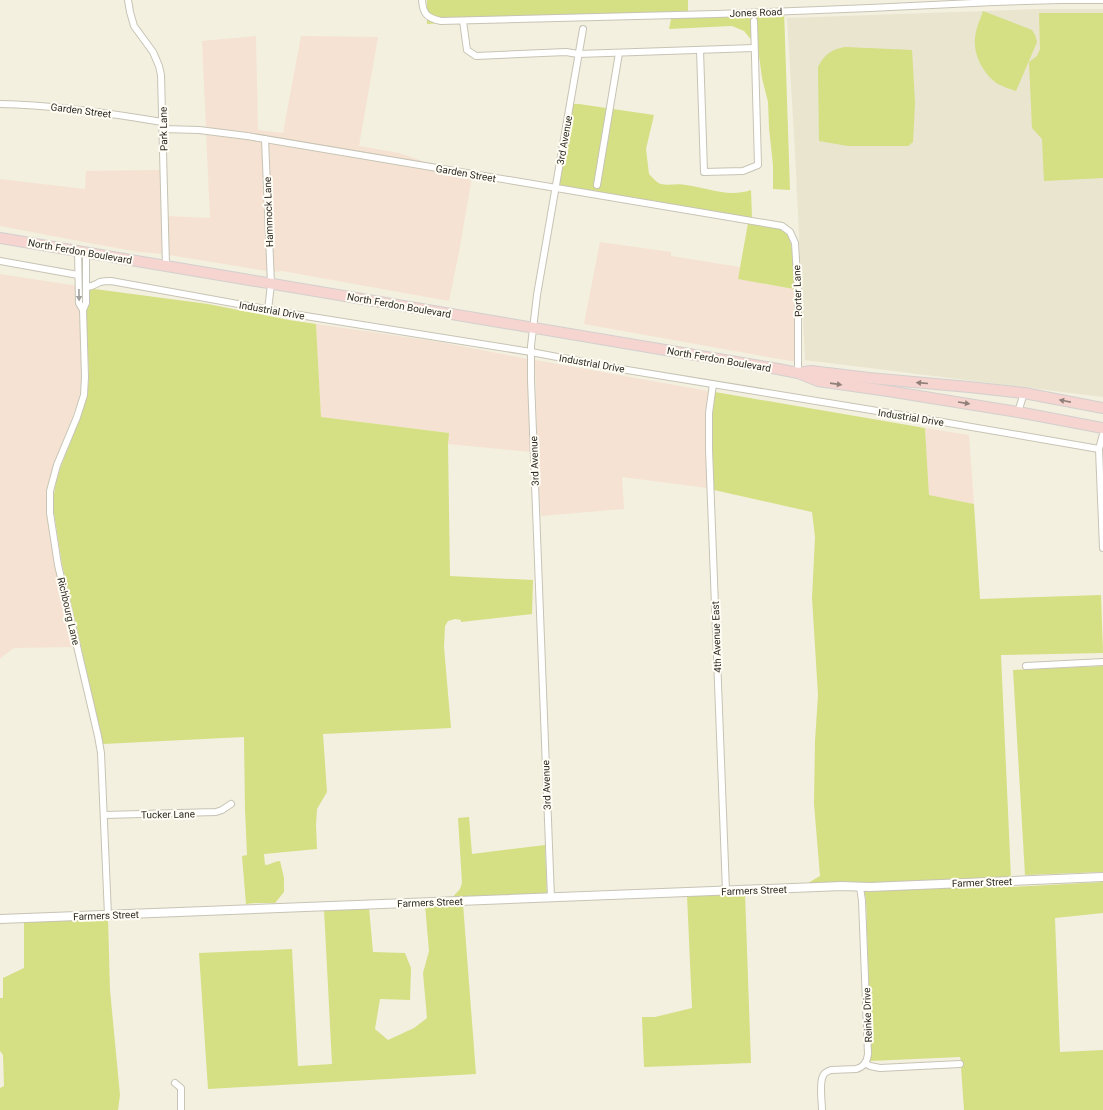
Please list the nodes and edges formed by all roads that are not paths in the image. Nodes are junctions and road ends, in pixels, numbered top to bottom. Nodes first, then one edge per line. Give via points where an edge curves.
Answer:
1 (128, 0) edge
2 (422, 0) edge
3 (1103, 0) edge
4 (754, 20) dead end
5 (463, 21) junction
6 (583, 29) dead end
7 (754, 48) junction
8 (700, 50) junction
9 (619, 53) junction
10 (578, 54) junction
11 (0, 104) edge
12 (162, 122) junction
13 (163, 129) junction
14 (265, 139) junction
15 (597, 185) dead end
16 (555, 188) junction
17 (769, 224) joint
18 (0, 238) edge
19 (82, 252) junction
20 (0, 261) edge
21 (166, 266) junction
22 (78, 275) junction
23 (271, 284) junction
24 (86, 287) junction
25 (83, 310) junction
26 (268, 310) junction
27 (533, 328) junction
28 (531, 352) junction
29 (798, 373) junction
30 (713, 384) junction
31 (1024, 393) junction
32 (1103, 408) edge
33 (1018, 412) junction
34 (1103, 428) edge
35 (1103, 434) edge
36 (1099, 449) junction
37 (1102, 494) edge
38 (1103, 548) edge
39 (1103, 662) edge
40 (1026, 666) dead end
41 (230, 804) dead end
42 (104, 815) junction
43 (1103, 877) edge
44 (860, 886) junction
45 (726, 891) junction
46 (551, 898) junction
47 (108, 915) junction
48 (0, 919) edge
49 (865, 1063) junction
50 (960, 1064) dead end
51 (175, 1083) dead end
52 (181, 1110) edge
53 (822, 1110) edge

1 - 12 street, Park Lane via 134,26 153,52 159,66
2 - 5 street, Jones Road via 424,12 432,19
3 - 5 street, Jones Road
4 - 7 street
5 - 10 street via 467,50 476,56 566,52
6 - 10 street, 3rd Avenue
7 - 8 street
7 - 8 street via 758,165 743,171 704,172
8 - 9 street
9 - 10 street
9 - 15 street
10 - 16 street, 3rd Avenue
11 - 12 street, Garden Street via 53,106
12 - 13 street, Park Lane
13 - 14 street, Garden Street via 215,131
13 - 21 street, Park Lane
14 - 16 street, Garden Street
14 - 23 street, Hammock Lane
16 - 17 street, Garden Street
16 - 27 street, 3rd Avenue
17 - 29 street, Porter Lane via 782,226 795,243
18 - 19 main road, North Ferdon Boulevard
19 - 21 main road, North Ferdon Boulevard
19 - 22 street, Richbourg Lane
19 - 24 street, Richbourg Lane
20 - 22 street
21 - 23 main road, North Ferdon Boulevard
22 -> 25 street, Richbourg Lane via 79,303
23 - 26 street, Hammock Lane
23 - 27 main road, North Ferdon Boulevard
24 - 25 street, Richbourg Lane via 86,303
24 - 26 street, Industrial Drive via 111,281
25 - 42 street, Richbourg Lane via 84,395 57,465 51,486 50,513 58,564 98,736
26 - 28 street, Industrial Drive
27 - 28 street, 3rd Avenue
27 - 29 main road, North Ferdon Boulevard
28 - 30 street, Industrial Drive
28 - 46 street, 3rd Avenue
31 -> 29 main road, North Ferdon Boulevard via 811,371
29 -> 33 main road, North Ferdon Boulevard via 818,381
30 - 36 street, Industrial Drive
30 - 45 street, 4th Avenue East via 709,413 709,450
32 -> 31 main road, North Ferdon Boulevard
31 - 33 street
33 - 34 main road, North Ferdon Boulevard
35 - 36 street
36 - 37 street
37 - 38 street
39 - 40 street
41 - 42 street, Tucker Lane via 211,813
42 - 47 street, Richbourg Lane
43 - 44 street, Farmer Street
44 - 45 street, Farmers Street
44 - 49 street, Reinke Drive via 868,1054
45 - 46 street, Farmers Street
46 - 47 street, Farmers Street
47 - 48 street, Farmers Street
49 - 50 street via 880,1068
49 - 53 street via 856,1069 831,1070 823,1076
51 - 52 street via 180,1088

